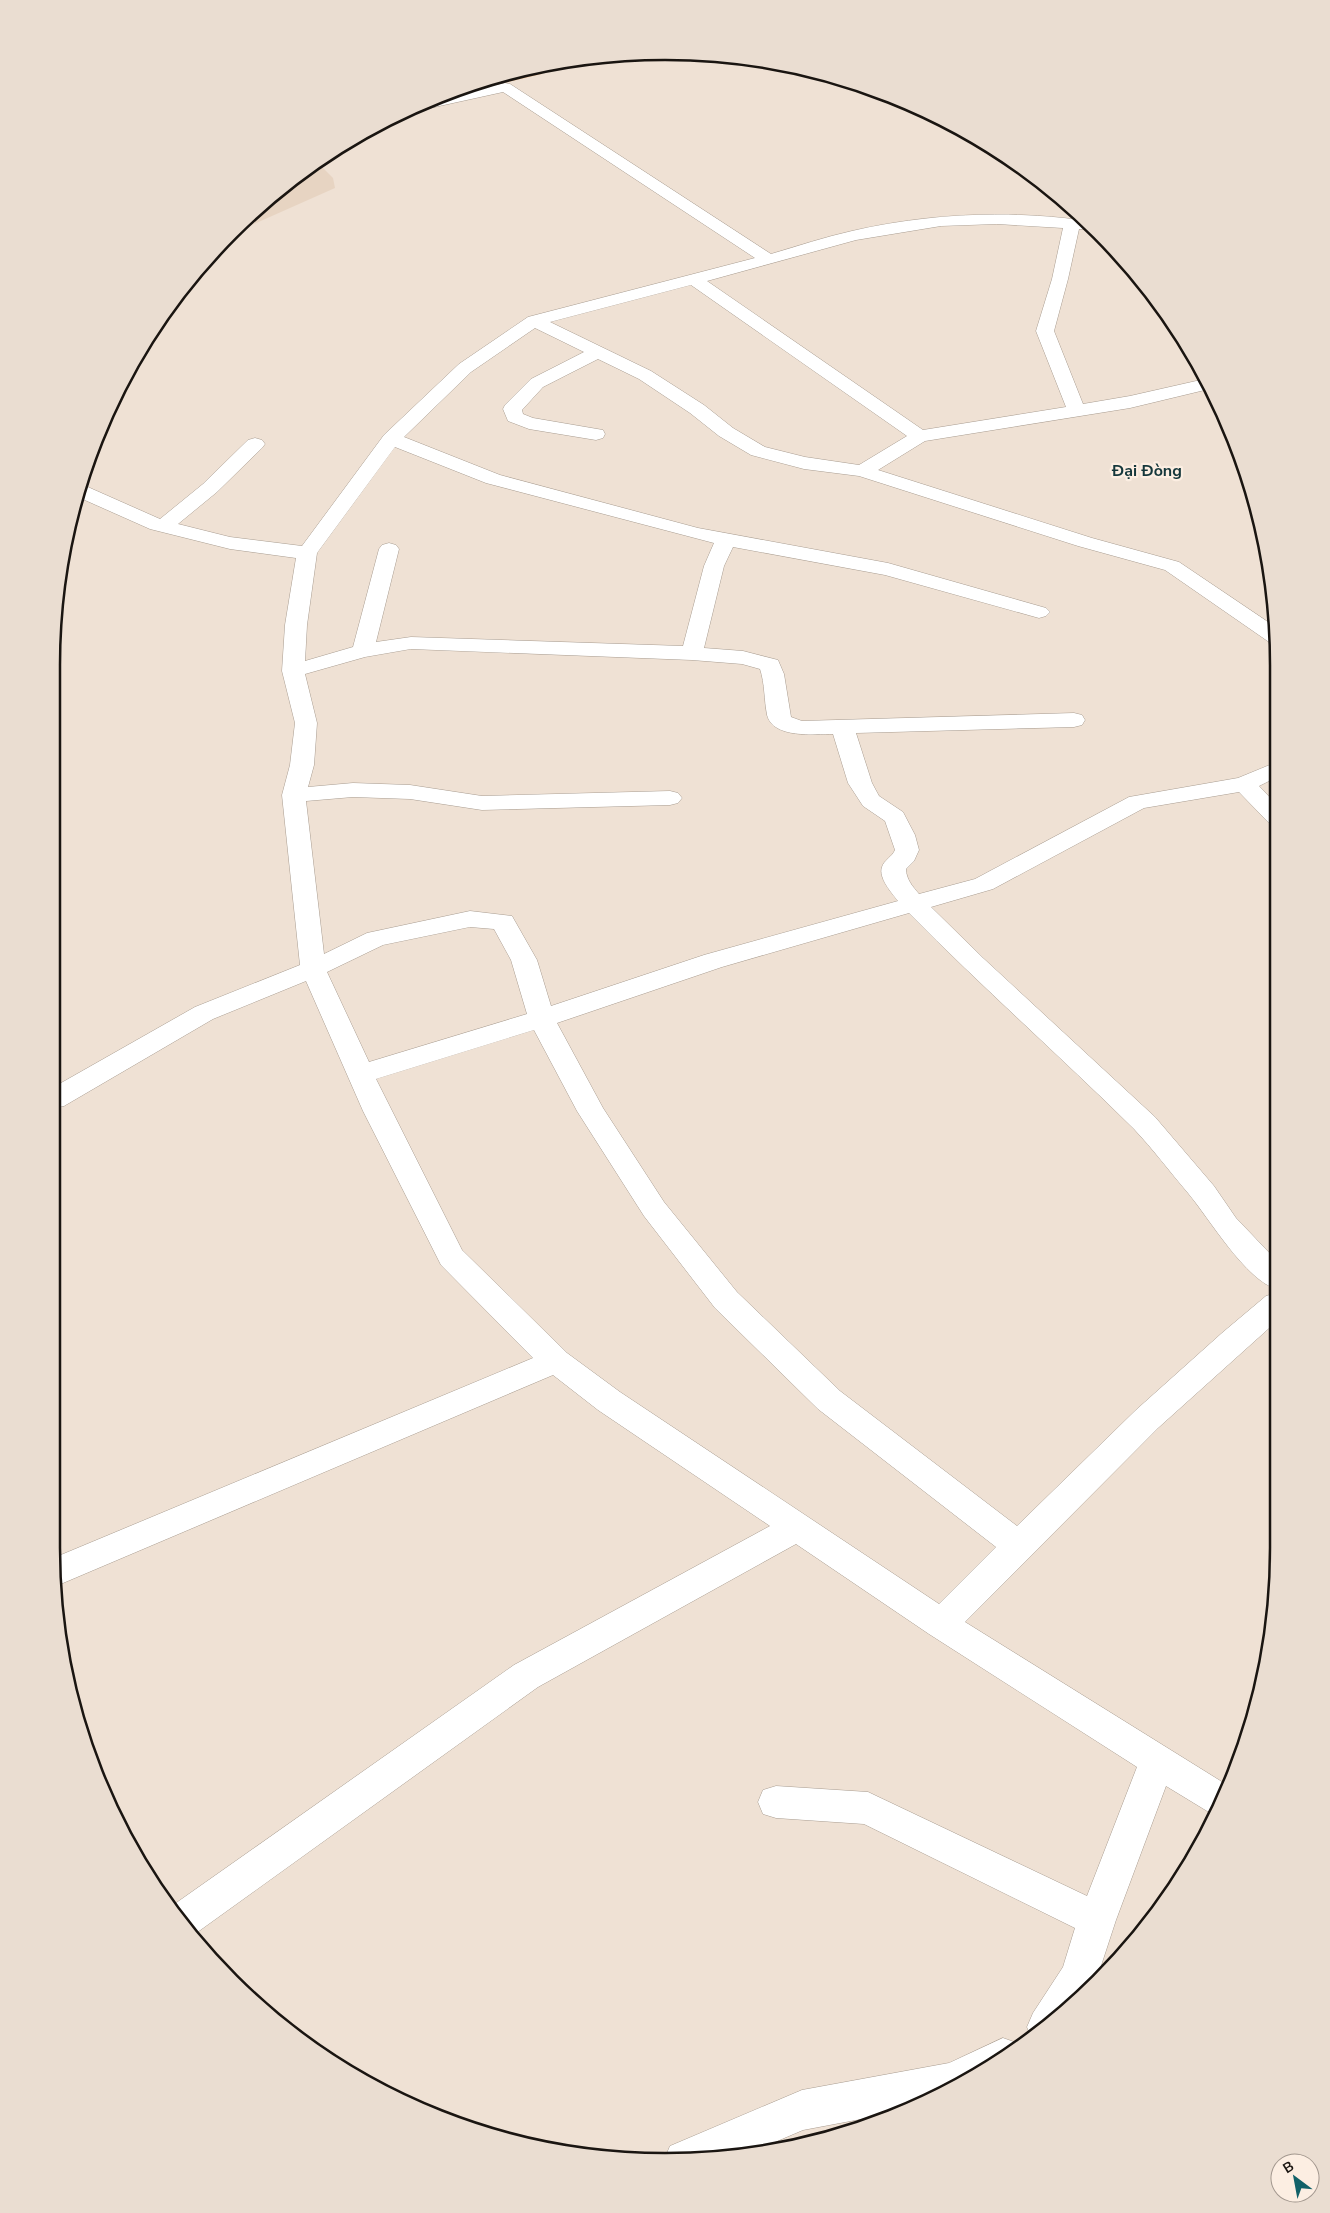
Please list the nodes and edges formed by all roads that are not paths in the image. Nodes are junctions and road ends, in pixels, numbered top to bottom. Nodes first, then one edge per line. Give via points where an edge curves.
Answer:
1 (469, 93) edge
2 (1079, 224) edge
3 (769, 260) junction
4 (694, 280) junction
5 (534, 321) junction
6 (598, 352) junction
7 (1202, 385) edge
8 (1076, 411) junction
9 (596, 434) dead end
10 (920, 436) junction
11 (391, 439) junction
12 (255, 444) dead end
13 (862, 471) junction
14 (85, 493) edge
15 (99, 499) junction
16 (81, 509) edge
17 (163, 526) junction
18 (726, 540) junction
19 (389, 549) dead end
20 (307, 553) junction
21 (1039, 612) dead end
22 (1269, 632) edge
23 (363, 651) junction
24 (692, 653) junction
25 (293, 671) junction
26 (1074, 720) dead end
27 (842, 728) junction
28 (1270, 772) edge
29 (1244, 784) junction
30 (294, 795) junction
31 (670, 798) dead end
32 (1270, 811) edge
33 (913, 903) junction
34 (313, 969) junction
35 (541, 1018) junction
36 (370, 1072) junction
37 (60, 1096) edge
38 (1270, 1272) edge
39 (1270, 1310) edge
40 (556, 1361) junction
41 (797, 1527) junction
42 (1018, 1546) junction
43 (61, 1570) edge
44 (941, 1624) junction
45 (1156, 1760) junction
46 (1216, 1798) edge
47 (776, 1802) dead end
48 (186, 1918) edge
49 (1097, 1920) junction
50 (1085, 1982) edge
51 (948, 2083) edge
52 (703, 2152) edge

1 - 3 street via 506,87
2 - 3 street via 997,219 941,221 854,235
2 - 8 street via 1045,332
3 - 4 street
4 - 5 street
4 - 10 street
5 - 6 street
5 - 11 street via 465,368
6 - 9 street via 537,383 512,409 515,417 529,423
6 - 13 street via 645,375 758,451 804,463
7 - 8 street
8 - 10 street
10 - 13 street
11 - 18 street via 492,479
11 - 20 street
12 - 17 street via 210,488
13 - 22 street via 1085,542 1172,566
14 - 15 street
15 - 16 street
15 - 17 street
17 - 20 street via 230,543
18 - 21 street via 888,569
18 - 24 street via 714,566
19 - 23 street
20 - 25 street
23 - 24 street via 411,643
23 - 25 street
24 - 27 street via 766,663 773,674 778,711 783,722 800,728
25 - 30 street via 306,723 302,765
26 - 27 street
27 - 33 street via 866,794 896,818 904,835 907,850 894,867 894,873
28 - 29 street
29 - 32 street
29 - 33 street via 1137,802 984,884
30 - 31 street via 352,790 410,792 482,803
30 - 34 street
33 - 35 street via 713,961
33 - 38 street via 1145,1124 1204,1193 1226,1225
34 - 35 street via 376,939 470,919 502,922 524,960
34 - 36 street
34 - 37 street via 204,1013
35 - 36 street
35 - 42 street via 592,1111 654,1209 726,1300 829,1400
36 - 40 street via 450,1257
39 - 42 street via 1227,1344
40 - 41 street via 609,1401
40 - 43 street
41 - 44 street
41 - 48 street via 526,1676
42 - 44 street
44 - 45 street
45 - 46 street
45 - 49 street
47 - 49 street via 868,1808
49 - 50 street
51 - 52 street via 802,2110

